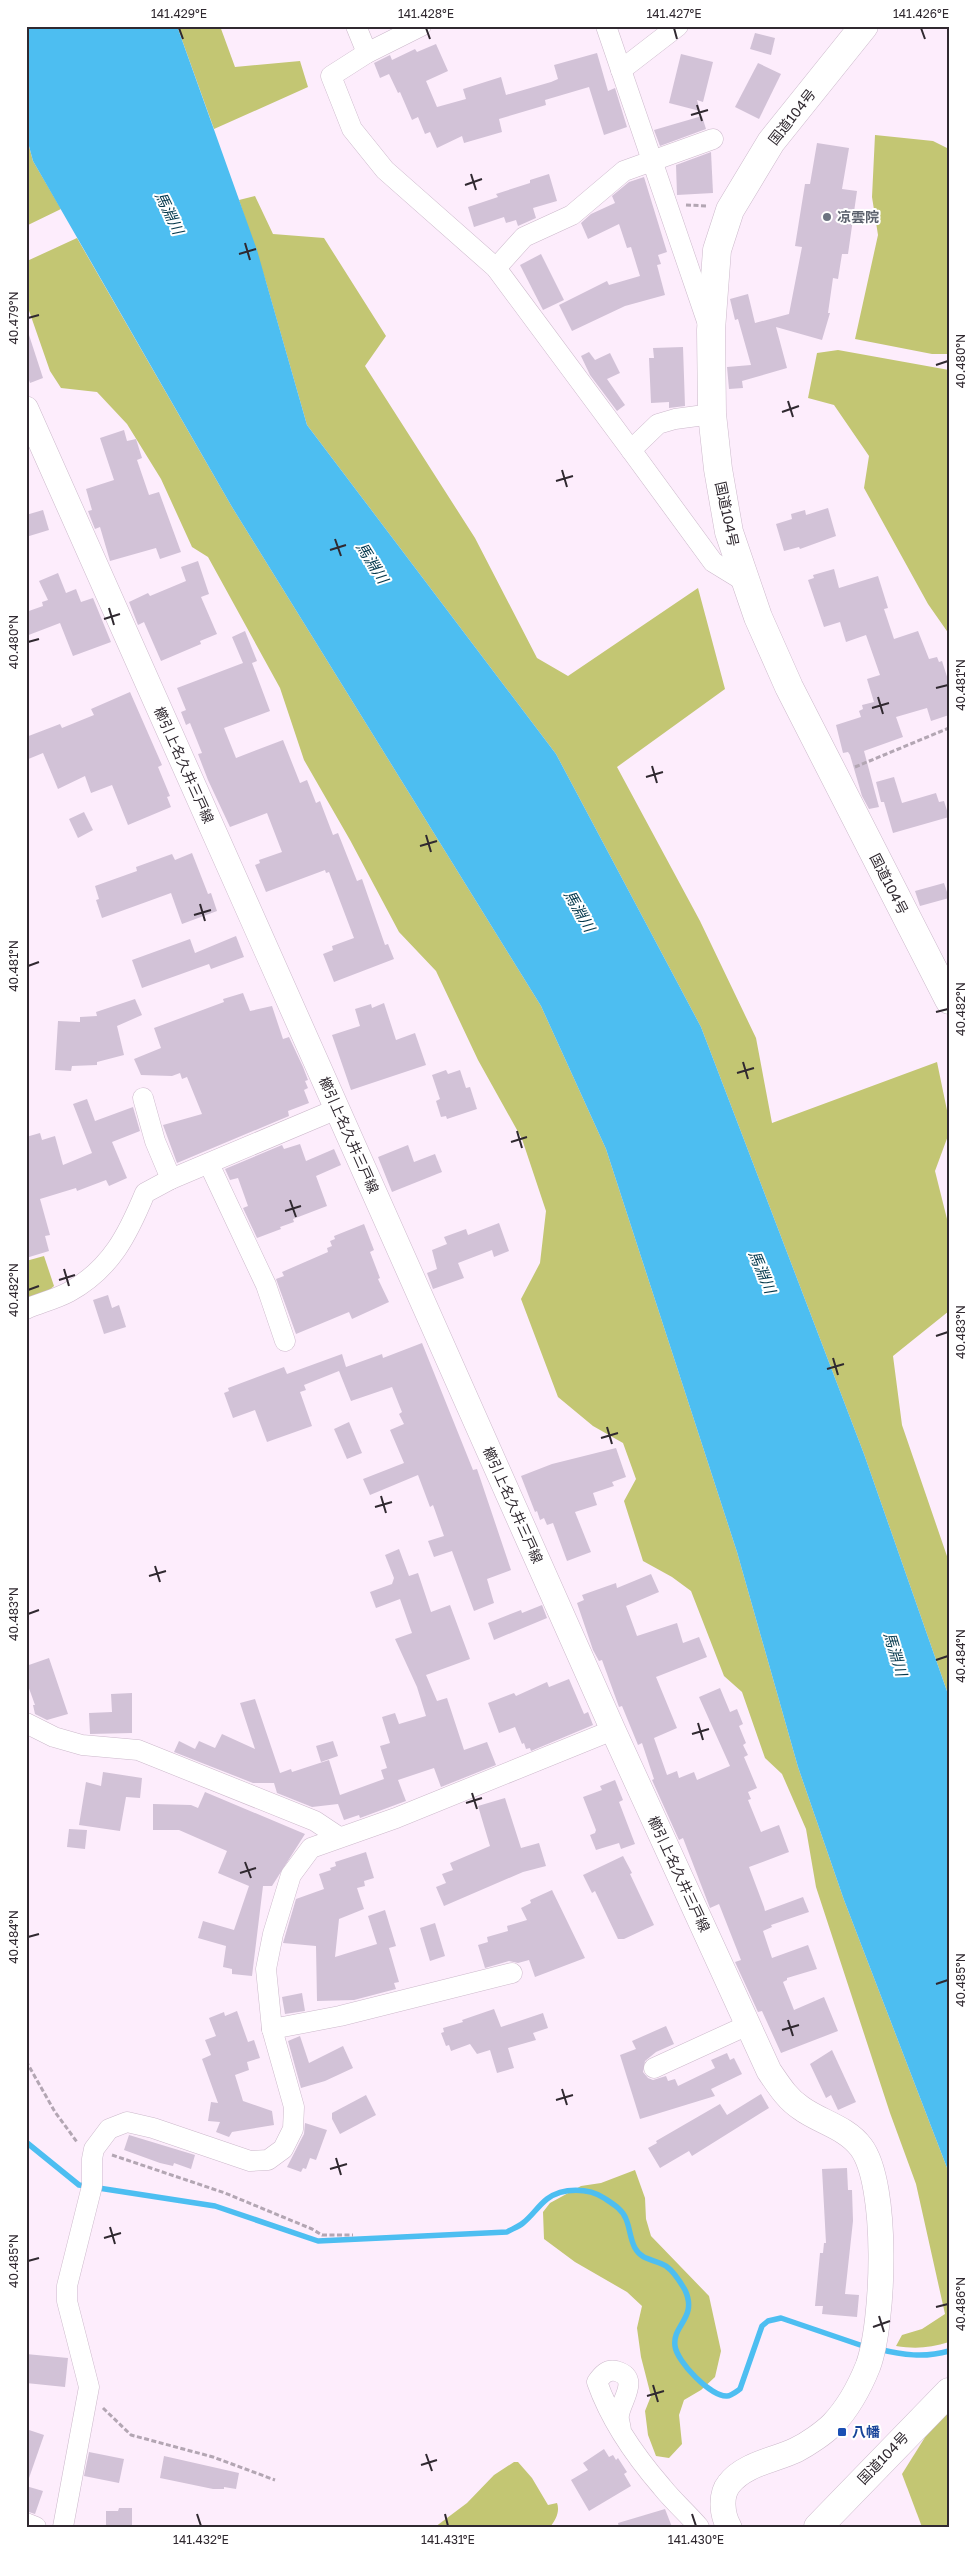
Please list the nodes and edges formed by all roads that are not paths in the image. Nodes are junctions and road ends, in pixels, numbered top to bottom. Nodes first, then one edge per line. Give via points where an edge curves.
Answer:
1 (356, 26) edge
2 (421, 26) edge
3 (606, 26) edge
4 (678, 26) edge
5 (864, 26) edge
6 (367, 54) junction
7 (621, 70) junction
8 (713, 139) dead end
9 (653, 162) junction
10 (496, 268) junction
11 (710, 330) junction
12 (26, 408) edge
13 (712, 414) junction
14 (631, 450) junction
15 (744, 581) junction
16 (949, 1000) edge
17 (143, 1098) dead end
18 (337, 1109) junction
19 (209, 1164) junction
20 (171, 1179) junction
21 (26, 1309) edge
22 (285, 1341) dead end
23 (26, 1723) edge
24 (614, 1730) junction
25 (339, 1837) junction
26 (512, 1973) dead end
27 (748, 2025) junction
28 (272, 2029) junction
29 (654, 2068) dead end
30 (939, 2401) edge
31 (621, 2431) dead end
32 (26, 2523) edge
33 (36, 2527) edge
34 (63, 2527) edge
35 (698, 2527) edge
36 (729, 2527) edge
37 (818, 2527) edge

1 - 6 street
2 - 6 street
3 - 7 street
4 - 7 street
5 - 11 highway, 国道104号 via 771,142 730,210 717,250
6 - 10 street via 331,76 352,129 385,170
7 - 9 street
8 - 9 street
9 - 10 street via 624,171 572,215 524,237
9 - 11 street
10 - 14 street
11 - 13 highway, 国道104号
12 - 18 main road, 櫛引上名久井三戸線
13 - 14 street via 658,424
13 - 15 highway, 国道104号 via 729,532
14 - 15 street via 713,562
15 - 16 highway, 国道104号 via 789,687
17 - 20 street via 155,1141
18 - 19 street
18 - 24 main road, 櫛引上名久井三戸線
19 - 20 street
19 - 22 street via 266,1285
20 - 21 street via 145,1193 129,1230 108,1262 70,1292
23 - 25 street via 54,1737 82,1745 138,1750 315,1821
24 - 25 street via 396,1818
24 - 27 main road, 櫛引上名久井三戸線
25 - 28 street via 311,1848 291,1874 266,1969
26 - 28 street via 340,2016
27 - 29 street
27 - 36 main road, 櫛引上名久井三戸線 via 769,2071 786,2094 801,2108 840,2129 861,2147 876,2189 880,2265 877,2316 868,2364 854,2396 833,2425 796,2449 745,2471 728,2484 723,2503
28 - 34 street via 294,2107 293,2129 283,2149 268,2160 250,2161 127,2122 108,2129 93,2154 92,2186 67,2286 67,2301 89,2387
30 - 37 highway, 国道104号
31 - 35 street via 662,2488
32 - 33 street

